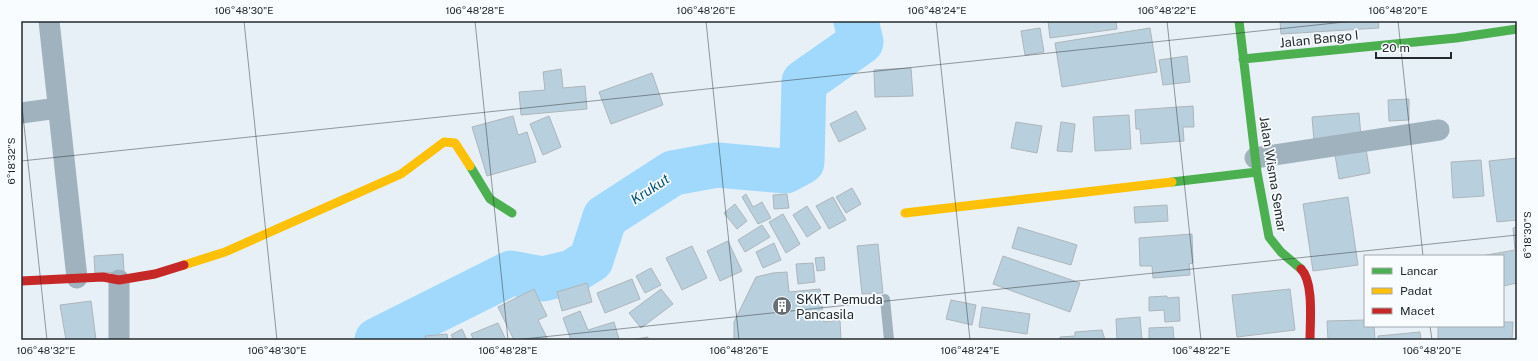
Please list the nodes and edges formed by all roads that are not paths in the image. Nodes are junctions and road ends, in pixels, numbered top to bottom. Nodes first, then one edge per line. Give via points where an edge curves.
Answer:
1 (49, 21) edge
2 (1239, 21) edge
3 (1517, 28) edge
4 (1243, 59) junction
5 (58, 108) junction
6 (21, 113) edge
7 (1439, 130) dead end
8 (1256, 165) junction
9 (512, 213) dead end
10 (905, 213) dead end
11 (76, 278) junction
12 (119, 280) junction
13 (21, 281) edge
14 (885, 299) dead end
15 (119, 340) edge
16 (890, 340) edge
17 (1310, 340) edge

1 - 5 street
2 - 4 street, Jalan Wisma Semar
3 - 4 street, Jalan Bango I via 1456,38
4 - 8 street, Jalan Wisma Semar
5 - 6 street
5 - 11 street
7 - 8 street
8 - 10 street
8 - 17 street, Jalan Wisma Semar via 1269,237 1281,252 1305,273 1309,287
9 - 12 street via 490,198 455,143 444,142 401,174 225,252 155,274
11 - 12 street via 103,277
11 - 13 street
12 - 15 street
14 - 16 lane

